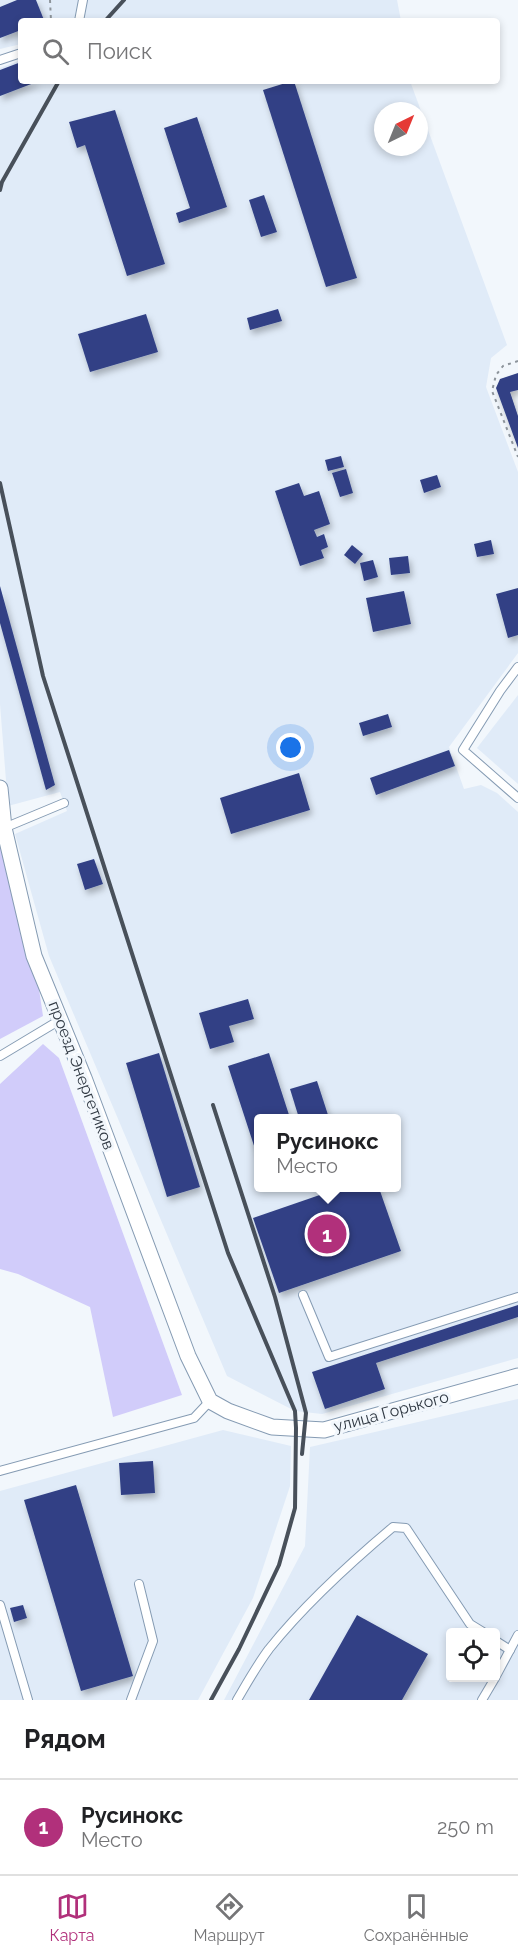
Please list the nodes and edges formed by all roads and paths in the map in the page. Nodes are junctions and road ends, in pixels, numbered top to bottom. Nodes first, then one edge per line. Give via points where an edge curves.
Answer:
1 (50, 0) edge
2 (83, 0) edge
3 (51, 18) edge
4 (80, 18) edge
5 (18, 54) edge
6 (0, 60) edge
7 (518, 361) edge
8 (518, 457) edge
9 (518, 667) edge
10 (0, 788) edge
11 (518, 798) edge
12 (64, 803) dead end
13 (4, 828) junction
14 (60, 1020) junction
15 (0, 1056) edge
16 (303, 1295) dead end
17 (518, 1297) edge
18 (518, 1376) edge
19 (210, 1401) junction
20 (0, 1471) edge
21 (139, 1584) dead end
22 (0, 1605) edge
23 (476, 1628) edge
24 (518, 1635) edge
25 (500, 1644) edge
26 (510, 1650) junction
27 (500, 1668) edge
28 (492, 1682) edge
29 (28, 1700) edge
30 (131, 1700) edge
31 (237, 1700) edge
32 (482, 1700) edge

1 - 3 path
2 - 4 lane
5 - 6 lane
7 - 8 path via 503,366 492,391
9 - 11 lane via 463,750
10 - 13 street, проезд Энергетиков
12 - 13 lane
13 - 14 street, проезд Энергетиков via 34,956
14 - 15 lane
14 - 19 street, проезд Энергетиков via 188,1356
16 - 17 lane via 329,1357
18 - 19 street, улица Горького via 324,1430 272,1427
19 - 20 lane via 194,1418
21 - 30 lane via 153,1641
22 - 29 lane
23 - 31 lane via 470,1624 406,1528 393,1527 289,1625 267,1651
24 - 26 lane
25 - 26 lane
26 - 27 lane
28 - 32 lane

